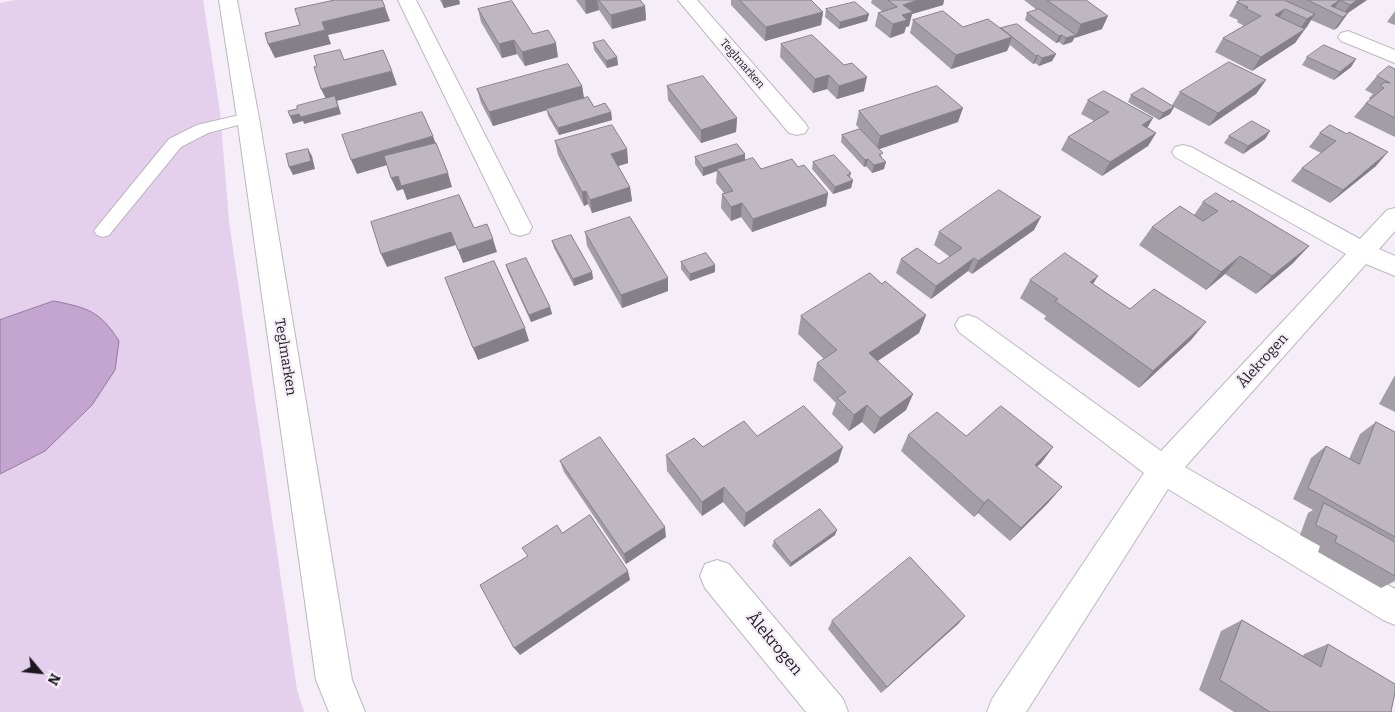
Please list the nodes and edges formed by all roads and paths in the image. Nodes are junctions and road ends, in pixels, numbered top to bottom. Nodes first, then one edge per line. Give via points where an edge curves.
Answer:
1 (228, 0) edge
2 (407, 0) edge
3 (687, 0) edge
4 (1348, 37) dead end
5 (1395, 57) edge
6 (248, 118) junction
7 (797, 128) dead end
8 (1183, 152) dead end
9 (1395, 216) edge
10 (520, 227) dead end
11 (103, 231) dead end
12 (1363, 252) junction
13 (1395, 267) edge
14 (968, 324) dead end
15 (1163, 470) junction
16 (717, 576) dead end
17 (1395, 608) edge
18 (347, 712) edge
19 (830, 712) edge
20 (1005, 712) edge

1 - 6 street, Teglmarken
2 - 10 street
3 - 7 street, Teglmarken
4 - 5 street
6 - 11 lane via 203,128 175,143
6 - 18 street, Teglmarken via 334,680
8 - 12 street
9 - 12 street, Ålekrogen
12 - 13 street
12 - 15 street, Ålekrogen
14 - 15 street
15 - 17 street
15 - 20 street, Ålekrogen
16 - 19 street, Ålekrogen

